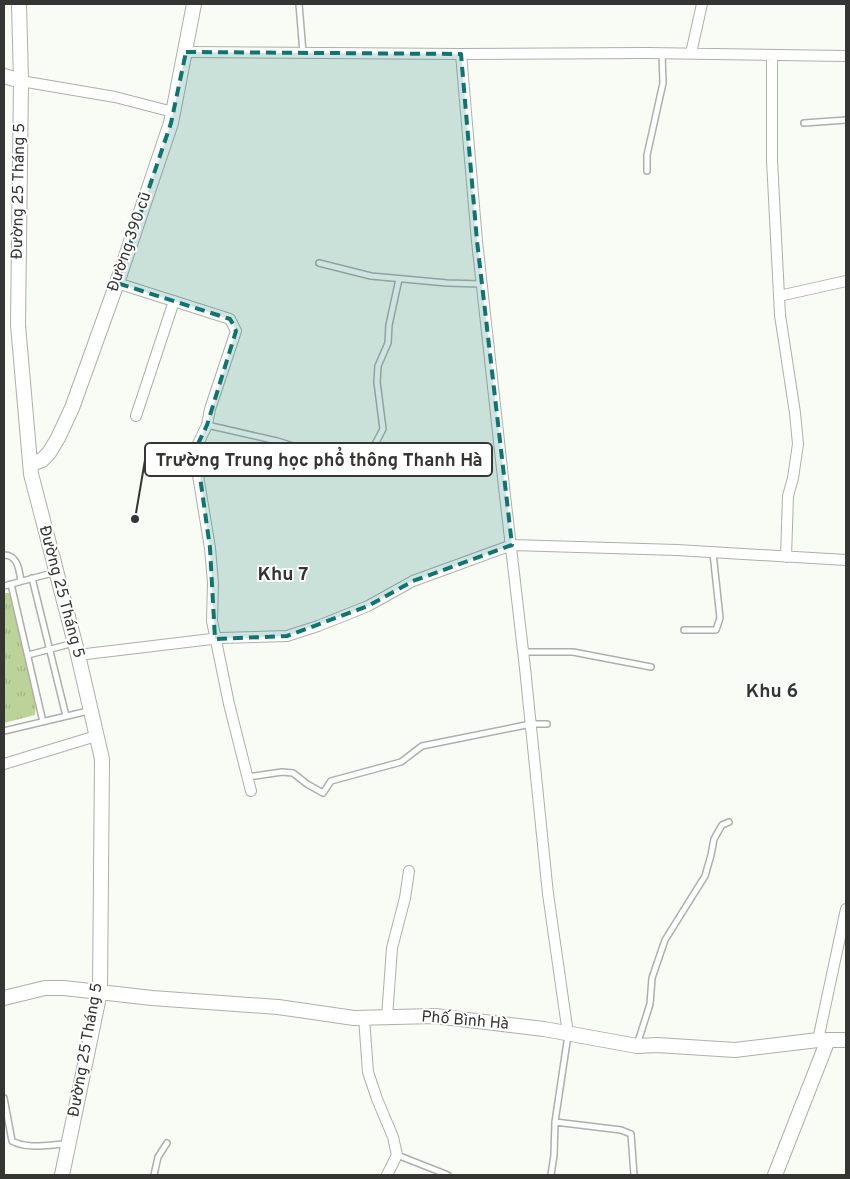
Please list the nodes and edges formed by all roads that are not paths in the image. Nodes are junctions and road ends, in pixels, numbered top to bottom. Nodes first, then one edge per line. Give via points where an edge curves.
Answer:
1 (19, 4) edge
2 (194, 4) edge
3 (299, 4) edge
4 (702, 4) edge
5 (186, 52) junction
6 (303, 53) junction
7 (662, 53) junction
8 (691, 53) junction
9 (461, 54) junction
10 (772, 54) junction
11 (846, 56) edge
12 (4, 76) edge
13 (21, 81) junction
14 (173, 112) junction
15 (846, 120) edge
16 (804, 124) dead end
17 (647, 171) dead end
18 (319, 263) dead end
19 (399, 279) junction
20 (846, 281) edge
21 (117, 283) junction
22 (482, 284) junction
23 (779, 296) junction
24 (174, 301) junction
25 (136, 416) dead end
26 (207, 425) junction
27 (32, 464) junction
28 (512, 545) junction
29 (713, 552) junction
30 (4, 555) edge
31 (786, 557) junction
32 (846, 560) edge
33 (56, 572) junction
34 (32, 578) junction
35 (21, 581) junction
36 (11, 584) junction
37 (4, 586) edge
38 (684, 630) dead end
39 (215, 639) junction
40 (77, 649) junction
41 (50, 650) junction
42 (524, 652) junction
43 (28, 655) junction
44 (651, 667) dead end
45 (91, 710) junction
46 (66, 716) junction
47 (43, 722) junction
48 (531, 724) junction
49 (547, 724) dead end
50 (4, 731) edge
51 (96, 736) junction
52 (4, 764) edge
53 (248, 777) junction
54 (251, 791) dead end
55 (729, 822) dead end
56 (409, 871) dead end
57 (846, 909) edge
58 (100, 992) junction
59 (4, 998) edge
60 (387, 1017) junction
61 (364, 1018) junction
62 (568, 1034) junction
63 (823, 1040) junction
64 (846, 1040) edge
65 (637, 1046) junction
66 (4, 1098) edge
67 (555, 1122) junction
68 (167, 1143) dead end
69 (69, 1144) junction
70 (397, 1155) junction
71 (62, 1175) edge
72 (154, 1175) edge
73 (387, 1175) edge
74 (448, 1175) edge
75 (551, 1175) edge
76 (634, 1175) edge
77 (776, 1175) edge

1 - 13 main road, Đường 25 Tháng 5
2 - 5 main road, Đường 390 cũ
3 - 6 lane
4 - 8 street
5 - 6 street
5 - 14 main road, Đường 390 cũ
6 - 9 street
7 - 8 street
7 - 9 street
7 - 17 lane via 663,83
8 - 10 street
9 - 22 street
10 - 11 street
10 - 23 street via 772,160
12 - 13 main road
13 - 14 street via 115,97
13 - 27 main road, Đường 25 Tháng 5 via 18,325
14 - 21 main road, Đường 390 cũ
15 - 16 lane
18 - 19 lane via 371,276
19 - 22 lane
19 - 26 lane via 388,344 378,366 383,429 372,450 358,463 336,464 305,456 293,446 277,441
20 - 23 street
21 - 24 street
21 - 27 main road, Đường 390 cũ via 58,438 49,453
22 - 28 street
23 - 31 street via 798,444 788,496
24 - 25 street
24 - 26 street via 230,319 236,331
26 - 39 street via 196,448 196,463 210,548
27 - 33 main road, Đường 25 Tháng 5 via 33,482
28 - 29 street
28 - 39 street via 413,581 368,606 288,636
28 - 42 street
29 - 31 street
29 - 38 lane via 720,618 716,630
30 - 35 lane via 12,556 18,564
31 - 32 street
33 - 34 lane
33 - 40 main road, Đường 25 Tháng 5
34 - 35 lane
34 - 41 lane
35 - 36 lane
36 - 37 lane
36 - 43 lane
39 - 40 street
39 - 53 street
40 - 41 lane
40 - 45 main road, Đường 25 Tháng 5
41 - 43 lane
41 - 46 lane
42 - 44 lane via 574,652
42 - 48 street
43 - 47 lane
45 - 46 lane
45 - 51 main road, Đường 25 Tháng 5
46 - 47 lane
47 - 50 lane
48 - 49 lane
48 - 53 lane via 422,746 401,762 331,781 323,793 294,773
48 - 62 street via 548,894
51 - 52 street
51 - 58 main road, Đường 25 Tháng 5 via 102,759
53 - 54 street
55 - 65 lane via 722,825 714,838 705,876 665,940 652,978 650,1004
56 - 60 street via 392,948
57 - 63 street
58 - 59 main road, Phố Bình Hà via 45,988
58 - 61 main road, Phố Bình Hà via 278,1007
58 - 69 main road, Đường 25 Tháng 5
60 - 61 main road, Phố Bình Hà
60 - 62 main road, Phố Bình Hà via 435,1016
61 - 70 street via 368,1072
62 - 65 main road, Phố Bình Hà
62 - 67 lane
63 - 64 main road, Phố Bình Hà
63 - 65 main road, Phố Bình Hà via 735,1050
63 - 77 main road
66 - 69 lane via 12,1141 26,1146
67 - 75 lane
67 - 76 lane via 631,1134
68 - 72 lane via 158,1157
69 - 71 main road, Đường 25 Tháng 5
70 - 73 street
70 - 74 lane

